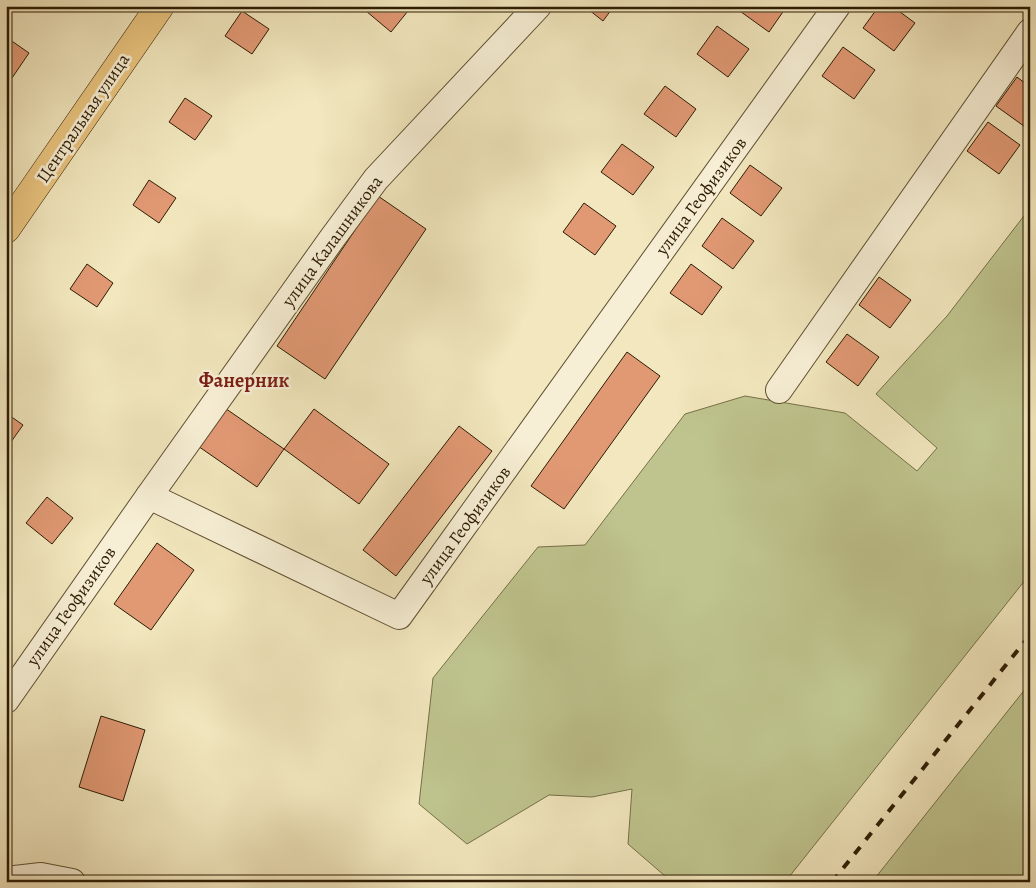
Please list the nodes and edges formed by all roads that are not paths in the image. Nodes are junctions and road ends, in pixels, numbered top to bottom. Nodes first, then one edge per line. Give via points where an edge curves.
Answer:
1 (160, 6) edge
2 (538, 6) edge
3 (837, 6) edge
4 (1030, 32) edge
5 (6, 230) edge
6 (779, 390) dead end
7 (149, 496) junction
8 (6, 700) edge
9 (6, 880) edge
10 (72, 882) edge

1 - 5 main road, Центральная улица
2 - 7 street, улица Калашникова via 376,179
3 - 7 street, улица Геофизиков via 399,616
4 - 6 street
7 - 8 street, улица Геофизиков
9 - 10 street via 41,876

